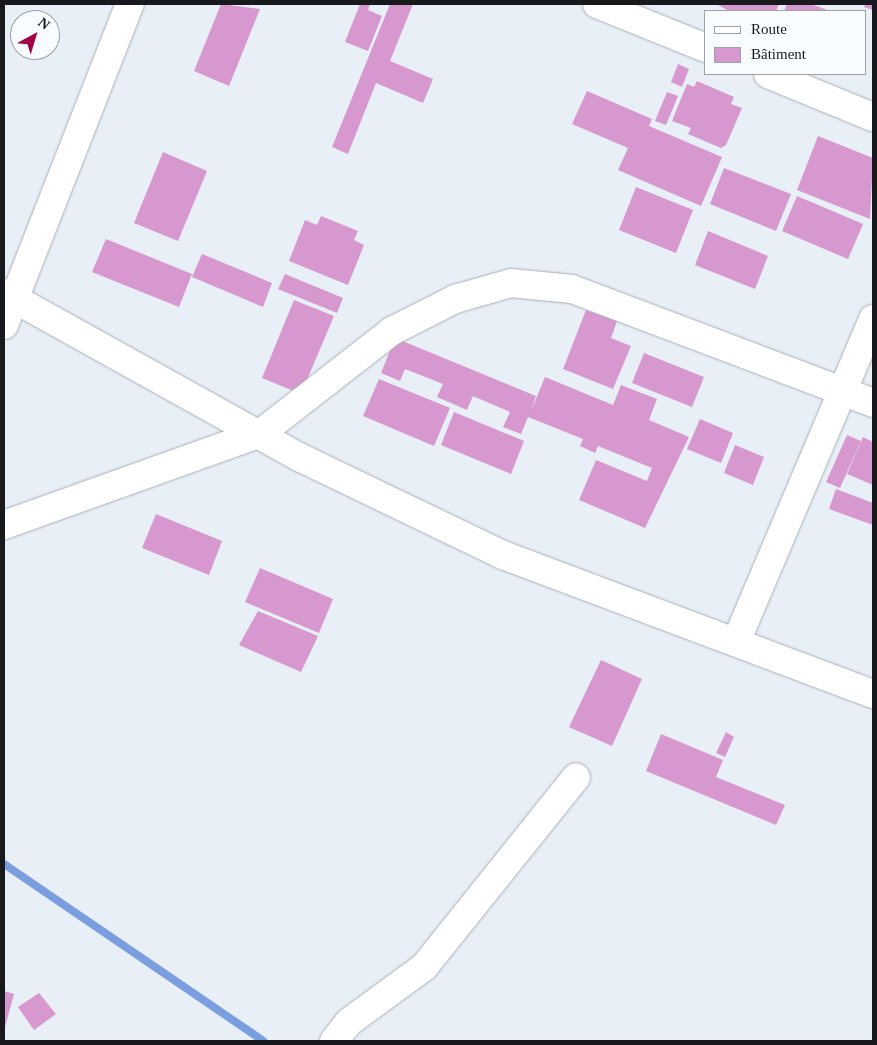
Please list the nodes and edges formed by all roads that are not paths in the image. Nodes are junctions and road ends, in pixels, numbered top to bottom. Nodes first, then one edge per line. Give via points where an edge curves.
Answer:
1 (130, 4) edge
2 (597, 4) edge
3 (704, 47) edge
4 (770, 75) edge
5 (873, 117) edge
6 (9, 296) edge
7 (873, 319) edge
8 (4, 325) edge
9 (842, 391) junction
10 (873, 403) edge
11 (262, 433) junction
12 (4, 524) edge
13 (736, 642) junction
14 (873, 694) edge
15 (576, 777) dead end
16 (334, 1041) edge

1 - 6 street
2 - 3 street
4 - 5 street
6 - 8 street
6 - 11 street
7 - 9 street
9 - 10 street
9 - 11 street via 572,290 511,283 455,299 392,330
9 - 13 street
11 - 12 street
11 - 13 street via 302,458 503,554
13 - 14 street
15 - 16 street via 424,967 349,1022

